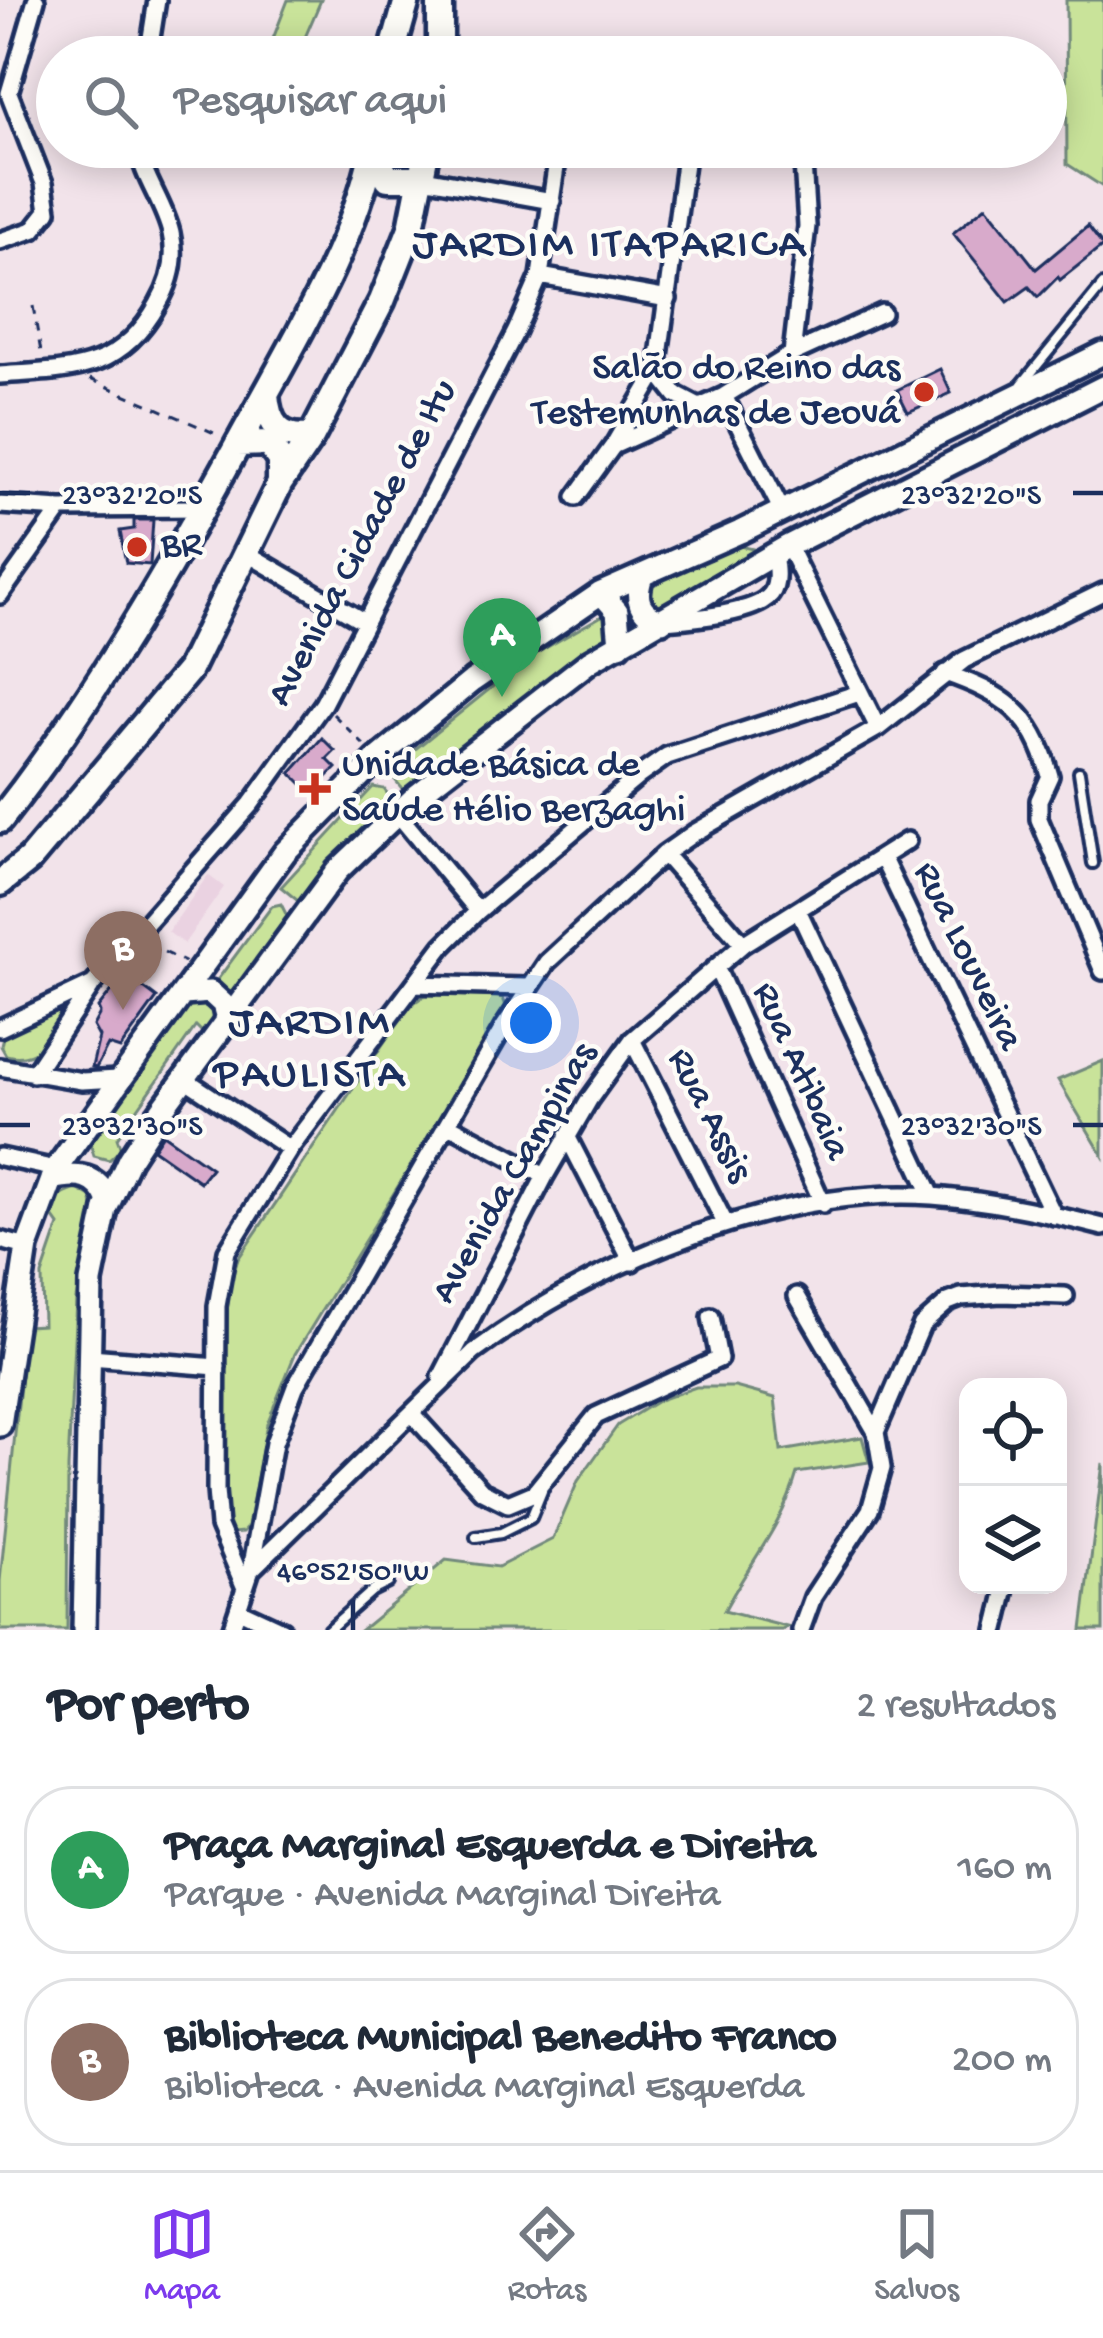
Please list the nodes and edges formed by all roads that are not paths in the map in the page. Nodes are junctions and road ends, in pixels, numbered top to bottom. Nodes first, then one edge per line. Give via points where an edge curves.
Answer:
1 (36, 0) edge
2 (157, 0) edge
3 (407, 0) edge
4 (440, 0) edge
5 (151, 36) edge
6 (397, 36) edge
7 (440, 36) edge
8 (36, 162) edge
9 (38, 168) edge
10 (146, 168) edge
11 (370, 168) edge
12 (383, 168) edge
13 (424, 168) edge
14 (556, 168) edge
15 (685, 168) edge
16 (803, 168) edge
17 (423, 178) junction
18 (552, 201) junction
19 (0, 241) edge
20 (540, 276) junction
21 (1103, 285) edge
22 (668, 299) junction
23 (882, 313) dead end
24 (1103, 353) edge
25 (792, 354) junction
26 (657, 371) junction
27 (0, 375) edge
28 (1103, 387) edge
29 (266, 394) junction
30 (724, 396) junction
31 (1009, 399) junction
32 (699, 406) junction
33 (312, 436) junction
34 (238, 444) junction
35 (613, 446) junction
36 (280, 483) junction
37 (576, 497) dead end
38 (0, 505) edge
39 (205, 508) junction
40 (62, 509) junction
41 (782, 511) junction
42 (740, 532) junction
43 (781, 550) junction
44 (248, 554) junction
45 (642, 576) junction
46 (1103, 592) edge
47 (601, 593) junction
48 (0, 595) edge
49 (363, 621) junction
50 (662, 621) junction
51 (620, 645) junction
52 (945, 673) junction
53 (859, 693) junction
54 (878, 728) junction
55 (1078, 772) dead end
56 (397, 813) junction
57 (0, 820) edge
58 (908, 841) dead end
59 (664, 854) junction
60 (882, 857) junction
61 (1094, 863) dead end
62 (0, 883) edge
63 (798, 910) junction
64 (478, 911) junction
65 (743, 944) junction
66 (716, 967) junction
67 (1103, 970) edge
68 (92, 984) junction
69 (415, 984) junction
70 (527, 987) junction
71 (184, 994) junction
72 (227, 1019) junction
73 (0, 1028) edge
74 (632, 1040) junction
75 (0, 1067) edge
76 (33, 1074) junction
77 (118, 1079) junction
78 (186, 1080) junction
79 (82, 1081) junction
80 (102, 1104) junction
81 (448, 1125) junction
82 (567, 1136) junction
83 (81, 1138) junction
84 (290, 1149) junction
85 (0, 1157) edge
86 (129, 1160) junction
87 (54, 1174) junction
88 (544, 1176) junction
89 (932, 1196) junction
90 (109, 1202) junction
91 (823, 1204) junction
92 (1054, 1216) junction
93 (725, 1223) junction
94 (1103, 1227) edge
95 (0, 1240) edge
96 (27, 1246) junction
97 (632, 1262) junction
98 (797, 1296) dead end
99 (1065, 1296) dead end
100 (711, 1317) dead end
101 (90, 1357) junction
102 (217, 1367) junction
103 (436, 1388) junction
104 (413, 1415) junction
105 (0, 1425) edge
106 (876, 1432) junction
107 (545, 1479) junction
108 (476, 1537) dead end
109 (250, 1570) junction
110 (388, 1582) dead end
111 (244, 1588) junction
112 (1004, 1594) edge
113 (239, 1610) junction
114 (84, 1630) edge
115 (231, 1630) edge
116 (282, 1630) edge
117 (328, 1630) edge
118 (801, 1630) edge
119 (997, 1630) edge

1 - 8 street via 9,93
2 - 5 street
3 - 6 main road
4 - 7 main road
9 - 19 street via 49,211 33,230
10 - 27 street via 174,256 162,298 135,339 72,371
11 - 29 main road via 334,267
12 - 17 main road via 388,178
13 - 17 main road
14 - 18 street, Avenida Cidade de Itu
15 - 22 street
16 - 25 street via 807,226
17 - 18 street
17 - 33 main road via 382,301
18 - 20 street, Avenida Cidade de Itu
20 - 22 street
20 - 49 street, Avenida Cidade de Itu
21 - 31 lane
22 - 26 street
23 - 25 street
24 - 31 main road
25 - 30 street
26 - 32 street via 676,395
26 - 35 street
28 - 43 main road
29 - 33 main road via 278,431
29 - 34 main road
30 - 32 street
30 - 41 street
31 - 41 main road
32 - 35 street
33 - 36 main road
34 - 36 main road via 268,443
34 - 39 main road
35 - 37 street
36 - 44 main road
38 - 40 street
39 - 40 street
39 - 57 main road
40 - 48 street
41 - 42 main road
42 - 43 main road
42 - 45 main road
43 - 50 main road
43 - 50 street via 767,598
43 - 53 street
44 - 49 street
44 - 62 main road via 188,670 30,859
45 - 47 main road
45 - 50 main road via 639,604
46 - 52 street
47 - 51 main road via 617,611
47 - 71 main road via 472,681 377,759 285,852
49 - 68 street, Avenida Cidade de Itu via 323,704 251,804
50 - 51 main road
51 - 56 main road via 557,683
52 - 54 street
52 - 67 street via 1000,695 1028,722 1050,776 1039,819
53 - 54 street
53 - 64 street via 668,757
54 - 59 street
55 - 61 lane
56 - 64 street
56 - 72 main road via 338,871
58 - 60 street, Avenida Campinas
59 - 65 street
59 - 70 street
60 - 63 street, Avenida Campinas
60 - 92 street, Rua Louveira
63 - 65 street, Avenida Campinas
63 - 89 street
64 - 69 street
65 - 66 street, Avenida Campinas
66 - 74 street, Avenida Campinas
66 - 91 street, Rua Atibaia
68 - 73 street, Avenida Cidade de Itu
68 - 76 street, Avenida Cidade de Itu
69 - 70 street
69 - 84 street
70 - 81 street
71 - 72 main road via 209,992
71 - 77 main road
72 - 78 main road
74 - 82 street, Avenida Campinas
74 - 93 street, Rua Assis
75 - 76 street
76 - 79 street
77 - 79 street
77 - 80 main road
78 - 84 street
78 - 86 main road
79 - 80 street
80 - 83 main road
81 - 88 street
81 - 109 street via 295,1387 274,1443
82 - 88 street, Avenida Campinas
82 - 97 street
83 - 86 main road via 92,1166
83 - 87 main road
84 - 102 street via 227,1251
85 - 87 street
86 - 90 main road
87 - 90 main road via 95,1180
87 - 96 main road
88 - 103 street, Avenida Campinas
89 - 91 street
89 - 92 street
90 - 101 main road via 91,1282
91 - 93 street
92 - 94 street
93 - 97 street
95 - 96 street
96 - 105 main road
97 - 103 street via 512,1324
98 - 106 street
99 - 106 street via 986,1294 948,1302 922,1325
100 - 107 street via 719,1359 596,1416
101 - 102 street
101 - 114 main road
102 - 111 street via 219,1526
103 - 104 street
104 - 107 street via 499,1502 519,1502
104 - 109 street
106 - 118 street via 882,1468 870,1510 813,1597
107 - 108 lane via 531,1518
109 - 111 street
110 - 117 lane
111 - 113 street
112 - 119 street
113 - 115 street
113 - 116 street

